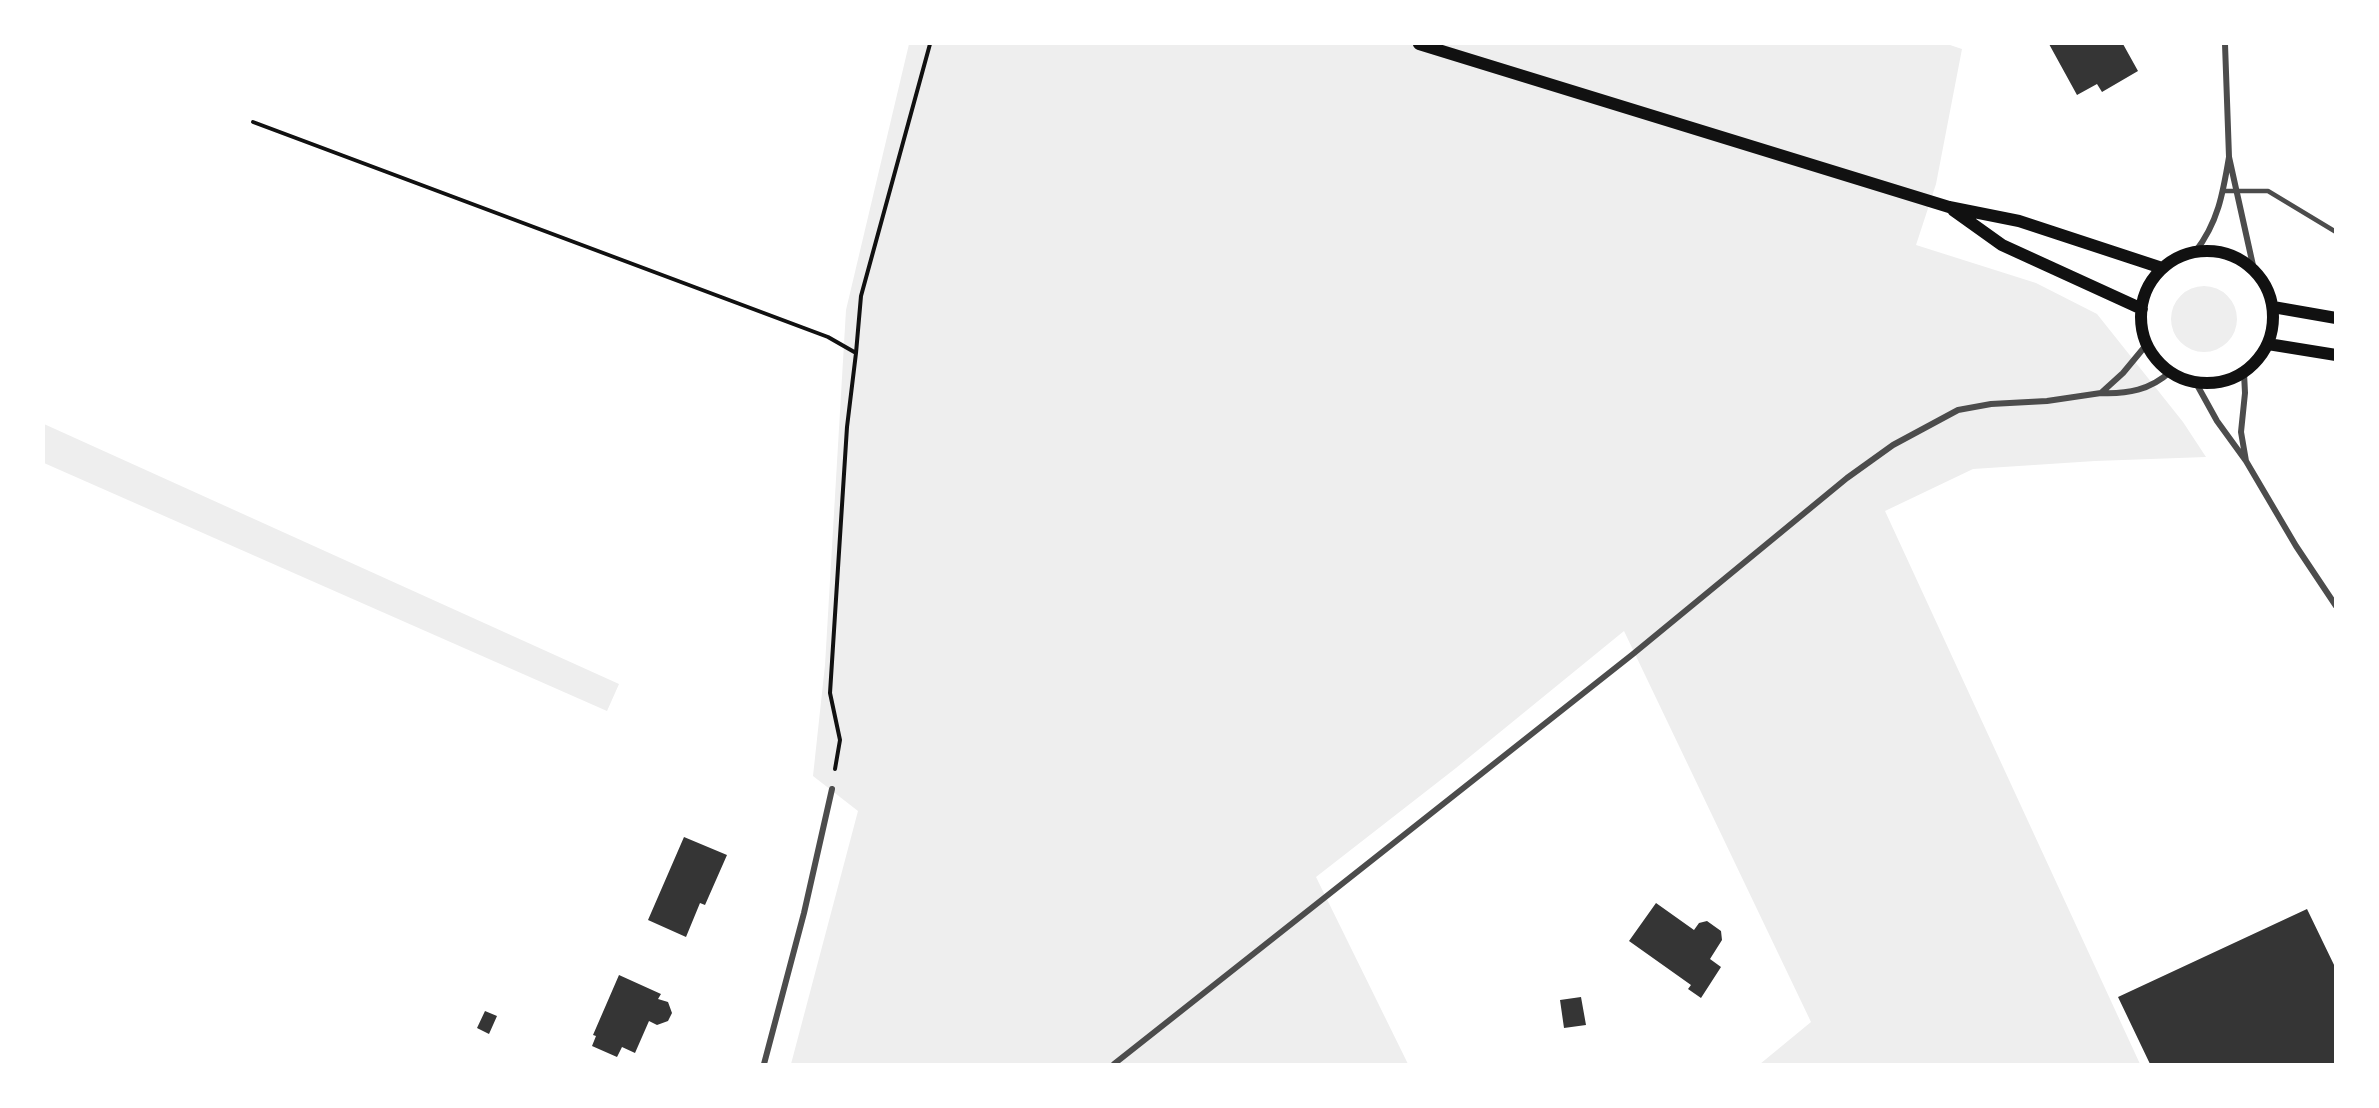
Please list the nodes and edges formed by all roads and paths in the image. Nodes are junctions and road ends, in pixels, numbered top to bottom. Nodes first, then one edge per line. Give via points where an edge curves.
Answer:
1 (930, 44) edge
2 (1419, 44) edge
3 (2225, 44) edge
4 (253, 122) dead end
5 (2229, 157) junction
6 (2237, 190) junction
7 (2223, 191) junction
8 (1949, 207) junction
9 (2336, 232) edge
10 (2195, 252) junction
11 (2162, 268) junction
12 (2254, 270) junction
13 (2273, 307) junction
14 (2142, 309) junction
15 (2336, 318) edge
16 (2146, 344) junction
17 (2268, 344) junction
18 (856, 353) junction
19 (2336, 355) edge
20 (2170, 372) junction
21 (2244, 373) junction
22 (2196, 383) junction
23 (2101, 393) junction
24 (2246, 461) junction
25 (2336, 606) edge
26 (832, 789) joint
27 (764, 1065) edge
28 (1114, 1065) edge

1 - 18 path via 861,296
2 - 8 main road
3 - 5 street
4 - 18 path via 828,337
5 - 6 street
5 - 7 street
6 - 7 lane
6 - 9 lane via 2268,191
6 - 12 street
7 - 10 street via 2214,222
8 - 11 main road via 2019,221
8 - 14 main road via 2002,245
10 - 11 main road
10 - 12 main road via 2217,251 2236,257
11 - 14 main road via 2148,287
12 - 13 main road
13 - 15 main road
13 - 17 main road
14 - 16 main road
16 - 20 main road
16 - 23 street
17 - 19 main road
17 - 21 main road
18 - 26 path via 847,427 830,693 840,740
20 - 22 main road
20 - 23 street via 2157,384 2142,389 2124,394
21 - 22 main road via 2212,384
21 - 24 street via 2241,432
22 - 24 street
23 - 28 street via 1958,410 1893,445
24 - 25 street
26 - 27 street

